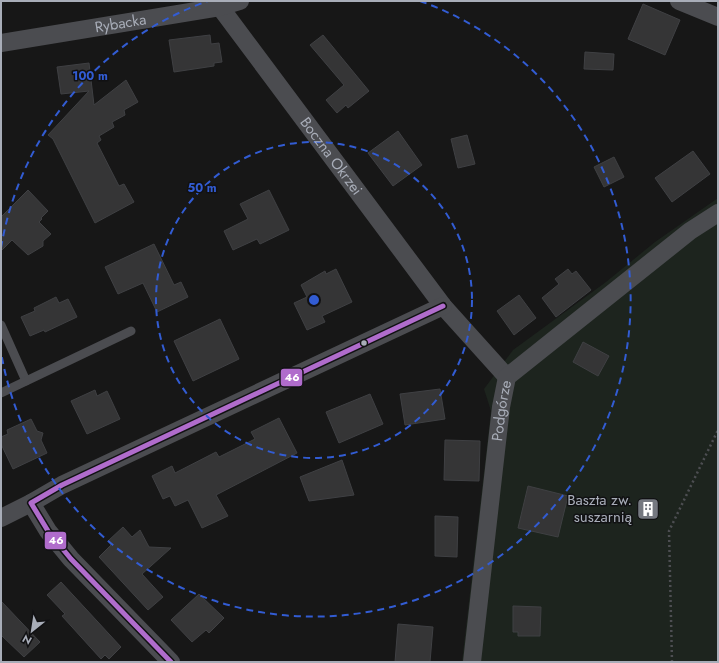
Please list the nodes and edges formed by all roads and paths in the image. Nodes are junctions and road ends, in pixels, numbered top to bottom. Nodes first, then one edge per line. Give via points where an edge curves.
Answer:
1 (240, 1) edge
2 (679, 1) edge
3 (220, 7) junction
4 (718, 17) edge
5 (1, 43) edge
6 (718, 213) edge
7 (443, 306) junction
8 (1, 325) edge
9 (131, 331) dead end
10 (508, 376) junction
11 (26, 381) junction
12 (1, 393) edge
13 (718, 430) edge
14 (31, 503) junction
15 (1, 518) edge
16 (171, 662) edge
17 (472, 662) edge
18 (672, 662) edge

1 - 3 street, Rybacka
2 - 4 street
3 - 5 street, Rybacka
3 - 7 street, Boczna Okrzei
6 - 10 street, Podgórze via 690,231
7 - 10 street, Boczna Okrzei
7 - 14 street via 62,485
8 - 11 lane
9 - 11 lane
10 - 17 street, Podgórze via 501,407
11 - 12 lane
13 - 18 path via 669,531
14 - 15 street
14 - 16 street via 48,532 71,559

